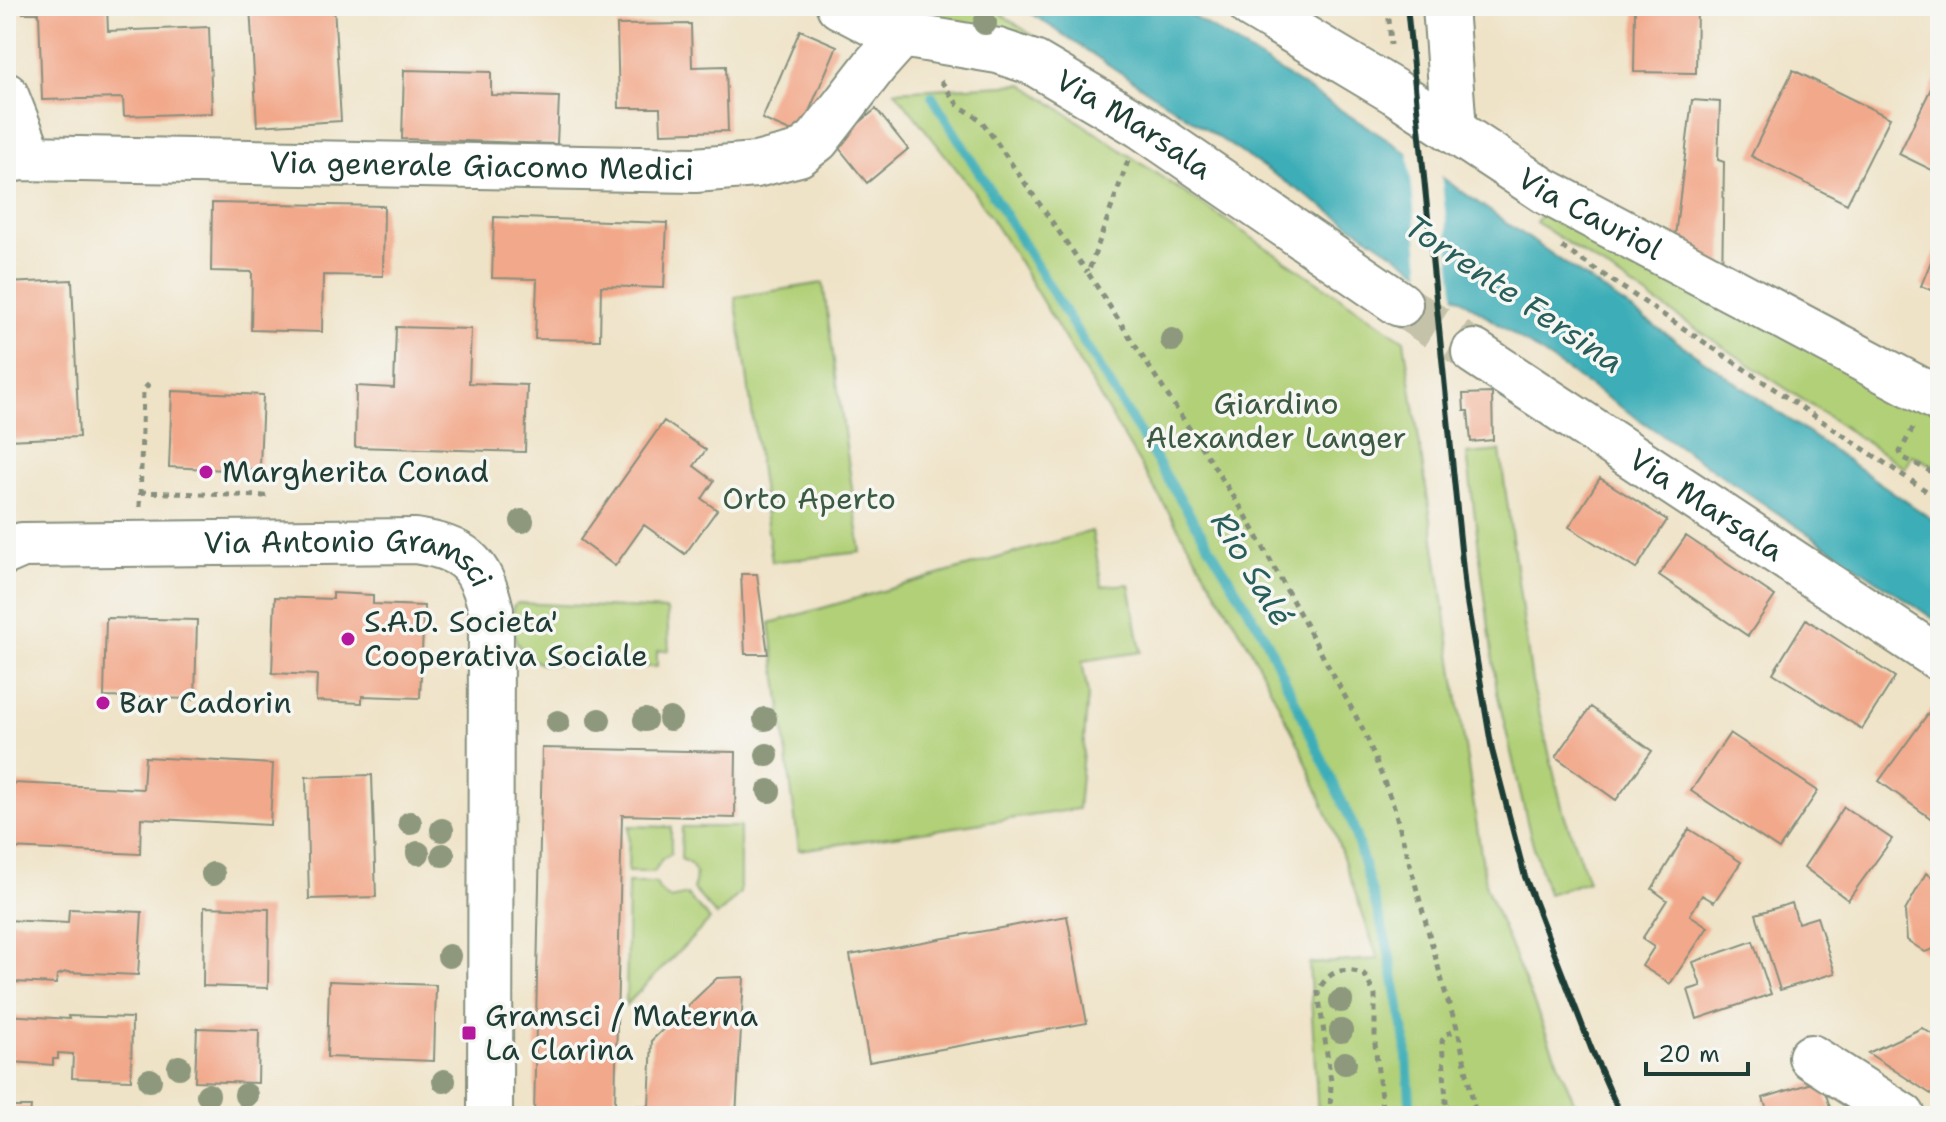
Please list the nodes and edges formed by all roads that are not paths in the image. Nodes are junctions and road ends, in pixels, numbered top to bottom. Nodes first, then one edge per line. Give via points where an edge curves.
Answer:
1 (839, 6) edge
2 (1251, 6) edge
3 (1445, 6) edge
4 (902, 35) junction
5 (6, 95) edge
6 (1454, 130) junction
7 (18, 159) edge
8 (1400, 304) tunnel mouth
9 (1474, 352) tunnel mouth
10 (1940, 400) edge
11 (6, 552) edge
12 (1940, 659) edge
13 (1811, 1057) dead end
14 (490, 1116) edge
15 (1903, 1116) edge

1 - 4 street, Via Marsala
2 - 6 street, Via Cauriol
3 - 6 street
4 - 7 street, Via generale Giacomo Medici via 817,140 799,154 756,165 695,170
4 - 8 street, Via Marsala via 998,51 1034,63 1141,126
5 - 7 street
6 - 10 street, Via Cauriol via 1545,191
9 - 12 street, Via Marsala
11 - 14 street, Via Antonio Gramsci via 22,545 415,541 458,552 476,567 486,587 492,639
13 - 15 street

